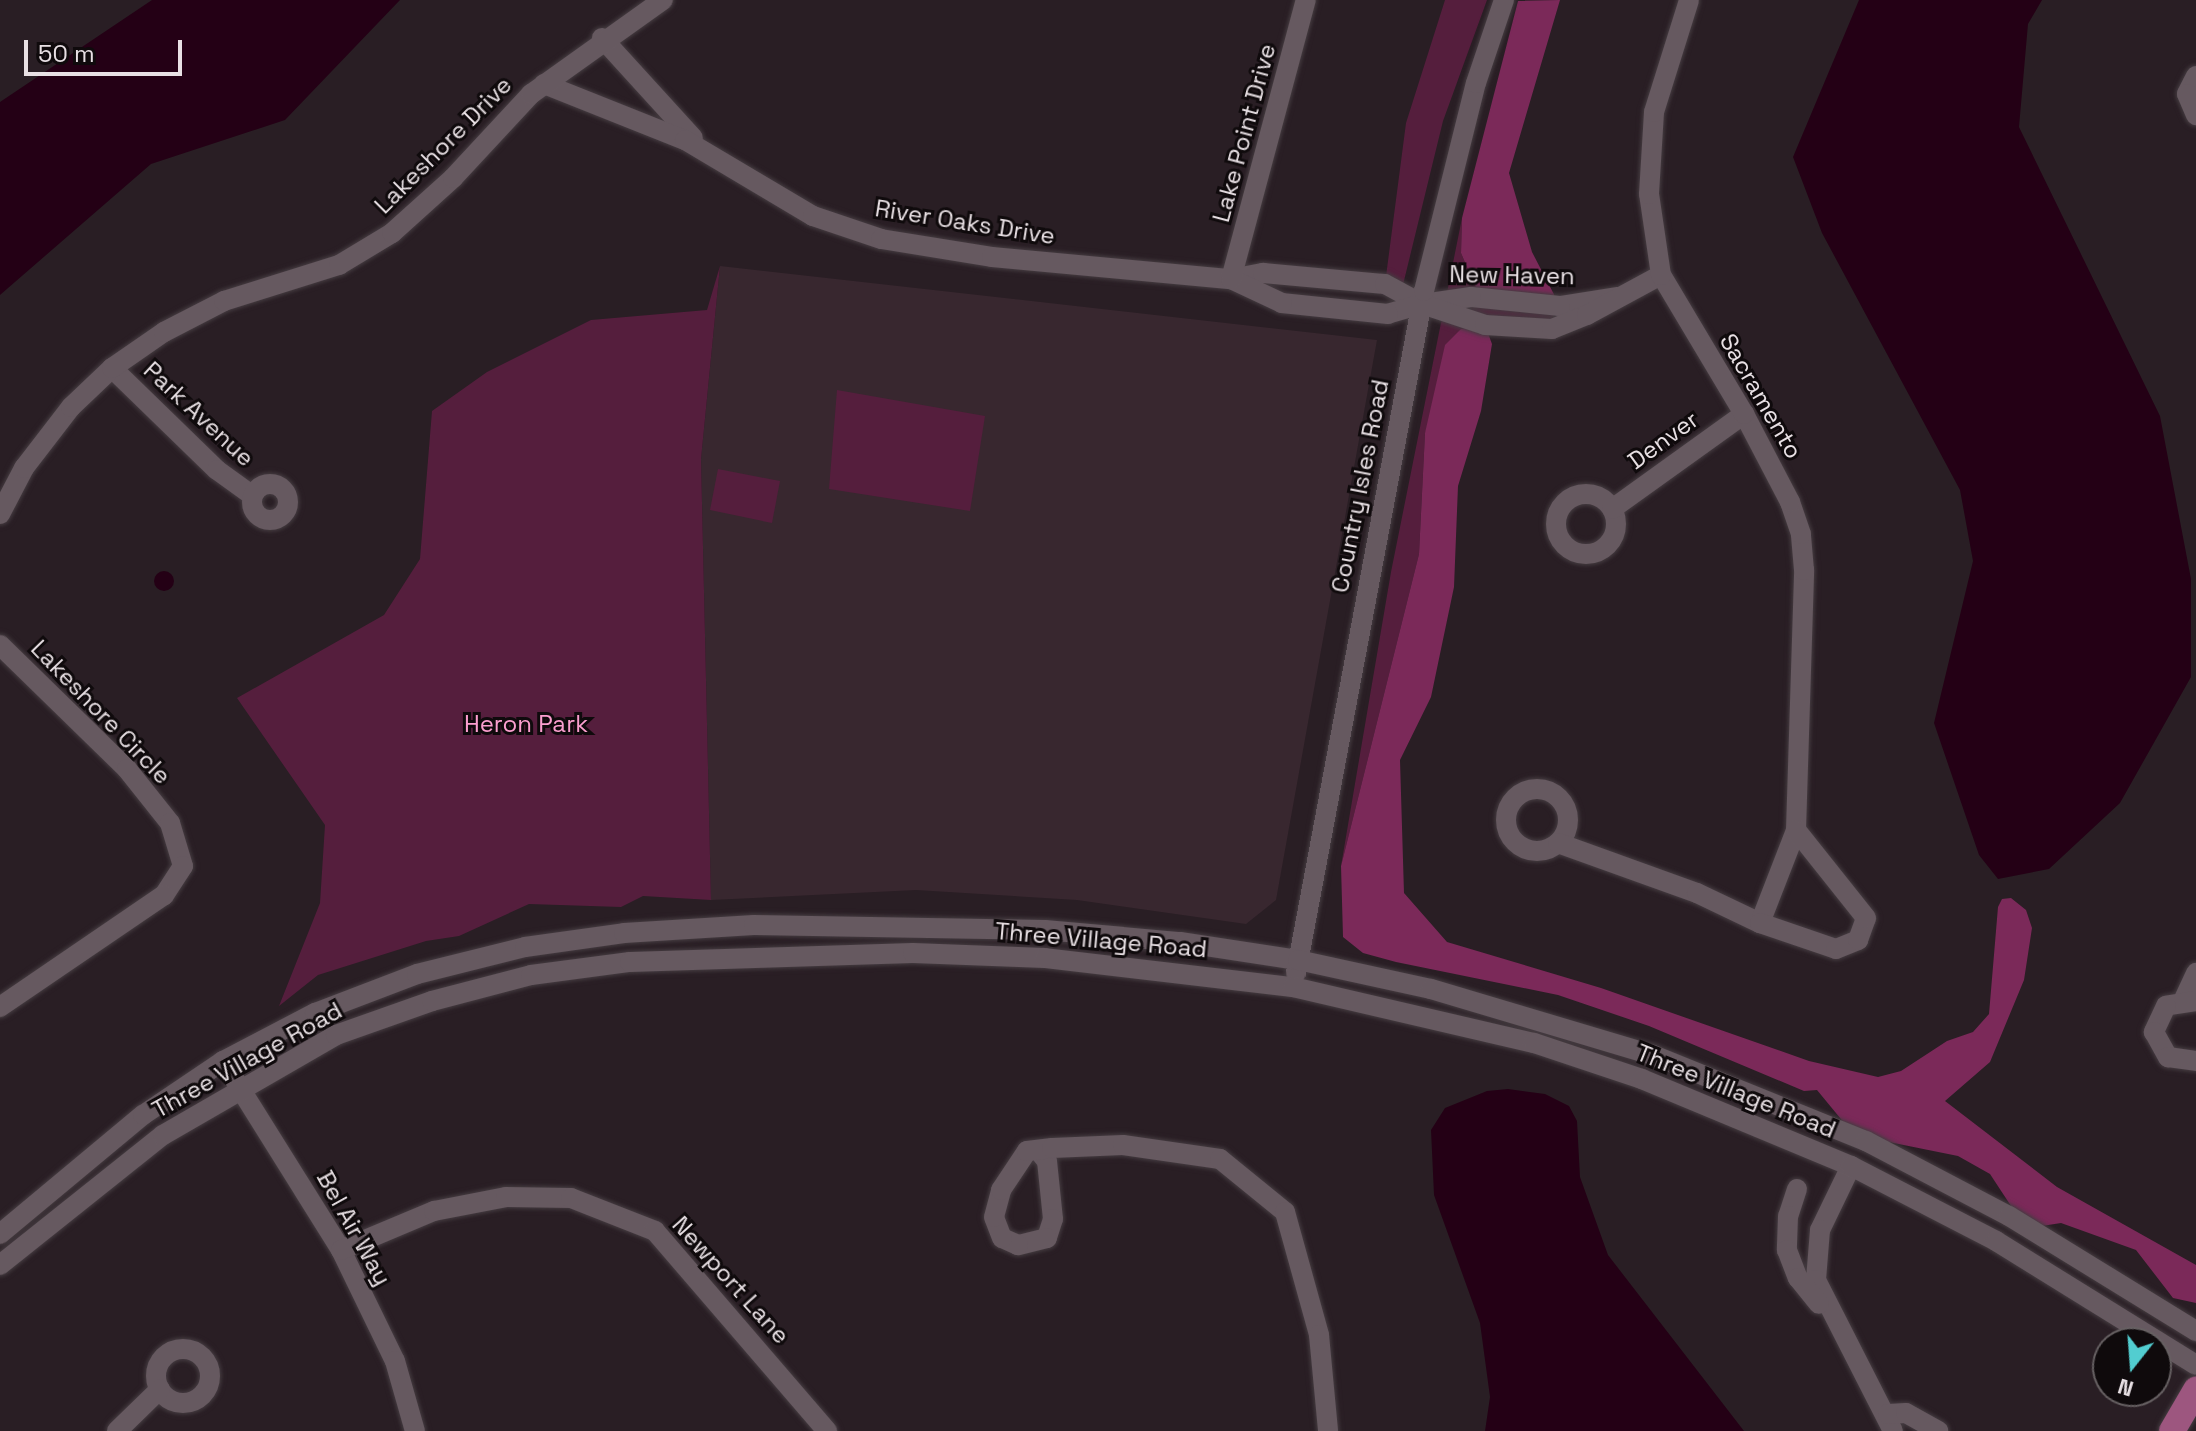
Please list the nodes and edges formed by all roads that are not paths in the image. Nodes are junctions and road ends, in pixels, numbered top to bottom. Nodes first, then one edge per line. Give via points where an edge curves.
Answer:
1 (663, 0) edge
2 (1306, 0) edge
3 (1504, 0) edge
4 (1689, 0) edge
5 (602, 38) junction
6 (2196, 76) edge
7 (544, 84) junction
8 (2196, 115) edge
9 (710, 154) junction
10 (1661, 275) junction
11 (1231, 279) junction
12 (1422, 304) junction
13 (112, 368) junction
14 (1744, 414) junction
15 (253, 496) dead end
16 (1612, 509) dead end
17 (0, 514) edge
18 (0, 645) edge
19 (1796, 830) junction
20 (1558, 843) dead end
21 (1760, 923) junction
22 (1298, 960) junction
23 (2196, 973) edge
24 (1293, 987) junction
25 (2190, 1000) edge
26 (0, 1007) edge
27 (223, 1061) junction
28 (2196, 1061) edge
29 (241, 1089) junction
30 (1827, 1124) junction
31 (1038, 1150) dead end
32 (1851, 1166) junction
33 (1797, 1189) dead end
34 (0, 1234) edge
35 (341, 1250) junction
36 (0, 1265) edge
37 (1839, 1329) junction
38 (2196, 1331) edge
39 (2196, 1365) edge
40 (160, 1389) dead end
41 (2196, 1390) edge
42 (1890, 1422) edge
43 (117, 1431) edge
44 (415, 1431) edge
45 (827, 1431) edge
46 (1328, 1431) edge
47 (1938, 1431) edge
48 (2172, 1431) edge

1 - 5 street, Lakeshore Drive
2 - 11 street, Lake Point Drive
3 - 12 street, Country Isles Road via 1476,83
4 - 10 street, Sacramento via 1654,112 1649,194
5 - 7 street, Lakeshore Drive
5 - 9 street, River Oaks Drive
6 - 8 street via 2187,94
7 - 9 street, River Oaks Drive via 659,128
7 - 13 street, Lakeshore Drive via 392,233 339,265 224,301 164,332
9 - 11 street, River Oaks Drive via 813,216 881,239 992,257
10 - 12 street, New Haven via 1618,297 1560,306 1471,297
10 - 14 street, Sacramento
11 - 12 street, River Oaks Drive via 1263,273 1385,284
11 - 12 street, River Oaks Drive via 1282,303 1388,314
12 - 22 street, Country Isles Road
13 - 15 street, Park Avenue via 217,470
13 - 17 street, Lakeshore Drive via 71,407 24,468
14 - 16 street, Denver
14 - 19 street, Sacramento via 1801,534
18 - 26 street, Lakeshore Circle via 127,769 170,823 183,866 164,895
19 - 21 street, Sacramento
19 - 21 street via 1866,918 1858,940 1836,949
20 - 21 street via 1697,893
22 - 24 street, Country Isles Road
22 - 27 street, Three Village Road via 1045,930 754,925 624,933 525,947 417,974 315,1013
22 - 30 street, Three Village Road via 1539,1019 1653,1055
23 - 25 street
24 - 29 street, Three Village Road via 1045,958 913,953 630,962 531,975 432,1001 336,1035
24 - 32 street, Three Village Road via 1534,1043 1642,1079
25 - 28 street via 2159,1013 2154,1032 2168,1057
27 - 29 street, Bel Air Way
27 - 34 street, Three Village Road via 143,1115
29 - 35 street, Bel Air Way
29 - 36 street, Three Village Road via 163,1135
30 - 32 street
30 - 38 street, Three Village Road via 2009,1216
31 - 46 street via 1123,1145 1220,1159 1285,1212 1319,1335
32 - 37 street via 1820,1230 1816,1258 1820,1295
32 - 39 street, Three Village Road via 1996,1241
33 - 37 street via 1788,1216 1787,1250 1798,1278
35 - 44 street, Bel Air Way via 395,1361
35 - 45 street, Newport Lane via 434,1211 506,1197 571,1198 655,1231
37 - 42 street
40 - 43 street
41 - 48 main road
42 - 47 street via 1906,1413

